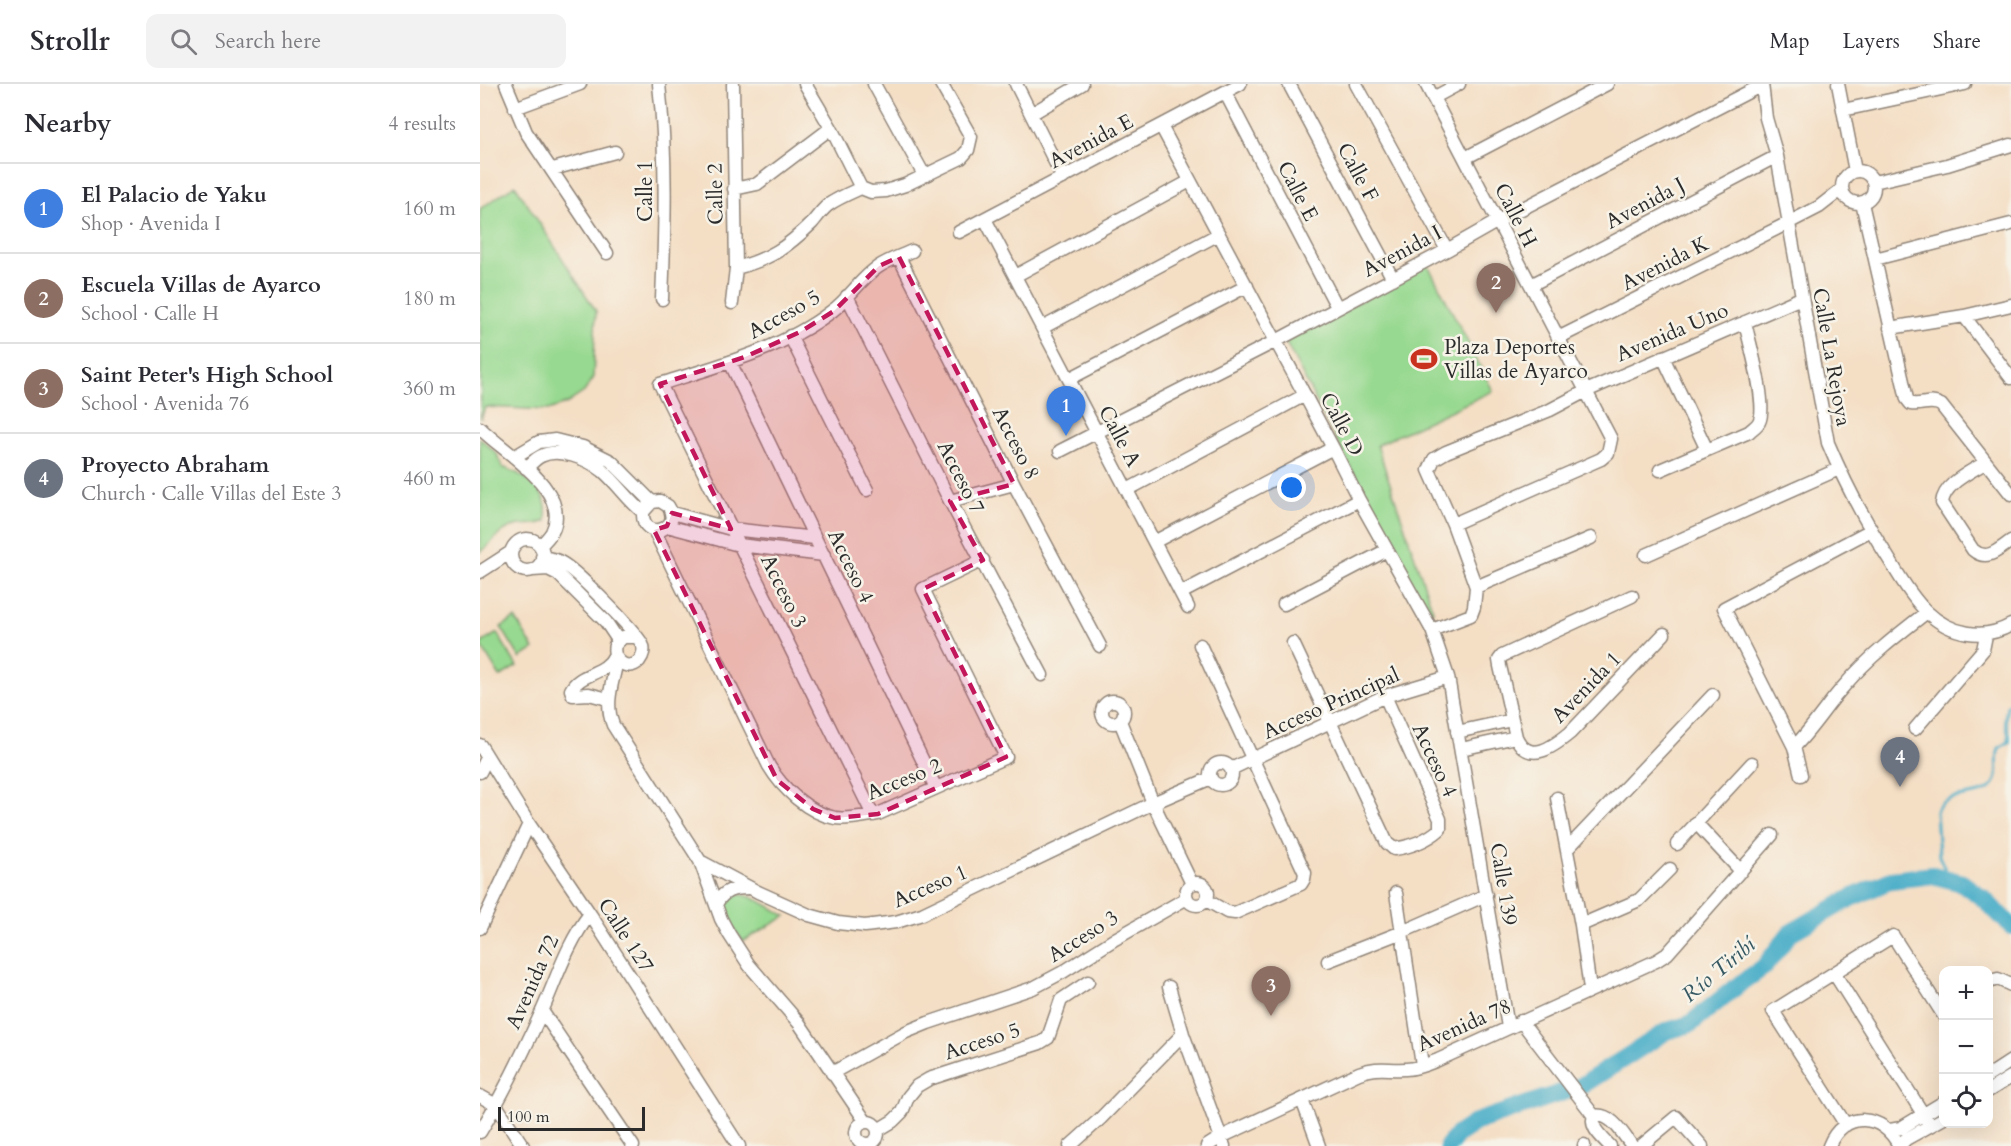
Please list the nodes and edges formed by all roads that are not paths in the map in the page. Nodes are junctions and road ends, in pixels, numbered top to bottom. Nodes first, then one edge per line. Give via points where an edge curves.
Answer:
1 (506, 84) edge
2 (580, 84) edge
3 (659, 84) edge
4 (733, 84) edge
5 (805, 84) edge
6 (874, 84) edge
7 (941, 84) edge
8 (1016, 84) edge
9 (1082, 84) edge
10 (1240, 84) edge
11 (1289, 84) edge
12 (1356, 84) edge
13 (1426, 84) edge
14 (1459, 84) edge
15 (1607, 84) edge
16 (1762, 84) edge
17 (1838, 84) edge
18 (1965, 84) edge
19 (1226, 92) junction
20 (1433, 98) junction
21 (515, 108) junction
22 (1843, 110) junction
23 (1031, 114) junction
24 (1161, 126) junction
25 (831, 128) junction
26 (2011, 145) edge
27 (615, 152) dead end
28 (1777, 156) junction
29 (1465, 158) junction
30 (553, 169) junction
31 (1855, 171) junction
32 (924, 175) junction
33 (1063, 178) junction
34 (1190, 181) junction
35 (1874, 182) junction
36 (861, 188) junction
37 (734, 189) junction
38 (1844, 194) junction
39 (1862, 202) junction
40 (985, 219) junction
41 (1497, 221) junction
42 (1788, 223) junction
43 (2011, 224) edge
44 (959, 232) dead end
45 (1219, 234) junction
46 (1447, 250) junction
47 (912, 251) dead end
48 (607, 253) dead end
49 (899, 257) junction
50 (1875, 259) junction
51 (736, 268) junction
52 (1015, 276) junction
53 (1392, 279) junction
54 (1530, 285) junction
55 (1247, 286) junction
56 (847, 296) junction
57 (1801, 298) junction
58 (662, 299) dead end
59 (732, 303) dead end
60 (2011, 305) edge
61 (1337, 307) junction
62 (1964, 316) junction
63 (1745, 322) junction
64 (1042, 328) junction
65 (1890, 328) junction
66 (790, 336) junction
67 (1558, 338) junction
68 (1276, 341) junction
69 (1663, 357) junction
70 (730, 362) junction
71 (2011, 378) edge
72 (1069, 379) junction
73 (660, 384) joint
74 (1586, 390) junction
75 (1305, 395) junction
76 (480, 428) edge
77 (1097, 433) junction
78 (1333, 448) junction
79 (1707, 450) junction
80 (1060, 451) dead end
81 (514, 457) junction
82 (1986, 462) junction
83 (526, 468) junction
84 (1839, 469) junction
85 (1660, 470) dead end
86 (1014, 484) junction
87 (867, 490) dead end
88 (1127, 490) junction
89 (2011, 494) edge
90 (1359, 500) junction
91 (951, 501) junction
92 (647, 507) junction
93 (672, 513) junction
94 (1453, 524) junction
95 (667, 526) junction
96 (731, 529) junction
97 (654, 530) junction
98 (1871, 530) junction
99 (815, 538) junction
100 (1591, 538) dead end
101 (2011, 541) edge
102 (1154, 542) junction
103 (739, 545) junction
104 (1387, 550) junction
105 (511, 552) junction
106 (541, 552) junction
107 (824, 555) junction
108 (1646, 555) dead end
109 (983, 560) junction
110 (516, 567) junction
111 (485, 569) edge
112 (532, 570) junction
113 (1476, 587) junction
114 (1180, 593) junction
115 (1632, 596) dead end
116 (1284, 604) dead end
117 (1188, 607) dead end
118 (1927, 612) junction
119 (2011, 625) edge
120 (1432, 630) junction
121 (1664, 634) dead end
122 (1986, 634) junction
123 (636, 637) junction
124 (618, 640) junction
125 (1293, 643) dead end
126 (1200, 645) dead end
127 (1100, 646) dead end
128 (615, 658) junction
129 (632, 665) junction
130 (1042, 675) dead end
131 (614, 677) junction
132 (1448, 677) junction
133 (1713, 695) dead end
134 (1385, 696) junction
135 (608, 699) junction
136 (1512, 720) junction
137 (1120, 721) dead end
138 (1330, 723) junction
139 (1915, 729) dead end
140 (1457, 732) junction
141 (1516, 737) junction
142 (480, 745) edge
143 (1794, 747) junction
144 (1461, 749) junction
145 (487, 758) junction
146 (1253, 759) junction
147 (1752, 763) dead end
148 (480, 772) edge
149 (1801, 776) dead end
150 (1211, 778) joint
151 (936, 788) junction
152 (1557, 798) dead end
153 (1153, 803) junction
154 (873, 815) junction
155 (1696, 823) junction
156 (529, 825) junction
157 (1772, 835) dead end
158 (1677, 844) dead end
159 (1568, 848) junction
160 (700, 861) junction
161 (1670, 869) dead end
162 (1742, 870) junction
163 (1192, 884) junction
164 (749, 888) junction
165 (1396, 893) dead end
166 (1486, 895) junction
167 (1187, 898) junction
168 (1206, 900) junction
169 (716, 904) junction
170 (590, 914) junction
171 (1581, 925) junction
172 (480, 928) edge
173 (1402, 932) junction
174 (1328, 961) dead end
175 (1834, 973) junction
176 (1993, 981) edge
177 (1088, 982) dead end
178 (2008, 983) edge
179 (1169, 987) dead end
180 (1590, 989) junction
181 (1939, 1007) edge
182 (542, 1011) junction
183 (1521, 1021) junction
184 (1508, 1027) junction
185 (1183, 1034) junction
186 (2011, 1061) edge
187 (1422, 1065) junction
188 (832, 1073) junction
189 (1992, 1074) edge
190 (2011, 1077) edge
191 (1993, 1088) edge
192 (480, 1096) edge
193 (1302, 1100) junction
194 (496, 1105) junction
195 (1939, 1105) edge
196 (1923, 1114) junction
197 (1594, 1116) junction
198 (1939, 1120) edge
199 (866, 1122) junction
200 (1846, 1125) junction
201 (1930, 1125) junction
202 (878, 1130) junction
203 (1890, 1130) junction
204 (480, 1132) edge
205 (1223, 1142) edge
206 (1828, 1144) edge
207 (523, 1146) edge
208 (633, 1146) edge
209 (739, 1146) edge
210 (1070, 1146) edge
211 (1208, 1146) edge
212 (1319, 1146) edge
213 (1610, 1146) edge
214 (1632, 1146) edge
215 (1641, 1146) edge
216 (1702, 1146) edge
217 (1899, 1146) edge

1 - 21 street
2 - 21 street
3 - 58 street, Calle 1 via 665,143
4 - 37 street, Calle 2
5 - 25 street
6 - 32 street
7 - 32 street via 971,137 961,158
8 - 23 street
9 - 23 street
10 - 19 street, Avenida E
11 - 53 street, Calle F
12 - 46 street
13 - 20 street, Calle H
14 - 20 street
15 - 29 street
16 - 28 street, Calle La Rejoya via 1766,118
16 - 41 street, Avenida I
17 - 22 street
18 - 22 street
19 - 24 street, Avenida E
19 - 61 street, Calle E
20 - 29 street, Calle H
21 - 30 street via 526,132
22 - 31 street
23 - 33 street
24 - 33 street, Avenida E
24 - 34 street, Calle D
25 - 36 street
25 - 37 street via 757,184
26 - 35 street
27 - 30 street
28 - 42 street, Calle La Rejoya
28 - 54 street, Avenida J
29 - 41 street, Calle H
30 - 48 street
31 - 35 street via 1865,171
31 - 38 street via 1842,184
32 - 36 street via 886,191
33 - 40 street, Avenida E
34 - 45 street, Calle D
34 - 52 street
35 - 39 street via 1871,197
36 - 51 street via 826,207 777,252 761,262
37 - 51 street, Calle 2
38 - 39 street
38 - 42 street, Avenida K
39 - 50 street
40 - 44 street, Avenida E
40 - 52 street, Calle A
41 - 46 street, Avenida I
41 - 54 street, Calle H
42 - 57 street, Calle La Rejoya
42 - 67 street, Avenida K
43 - 50 street
45 - 55 street, Calle D
45 - 64 street
46 - 53 street, Avenida I
47 - 49 street, Acceso 5
49 - 56 street, Acceso 5 via 879,266
49 - 86 street, Acceso 8
50 - 65 street
51 - 59 street, Calle 2
52 - 64 street, Calle A
53 - 61 street, Avenida I
54 - 67 street, Calle H
55 - 68 street, Calle D
55 - 72 street
56 - 66 street, Acceso 5 via 834,310
56 - 91 street, Acceso 7
57 - 63 street, Avenida Uno
57 - 84 street, Calle La Rejoya via 1828,443
60 - 62 street
61 - 68 street, Avenida I
62 - 65 street
62 - 71 street
63 - 69 street, Avenida Uno
63 - 79 street via 1760,389 1762,408 1758,424 1749,432
64 - 72 street, Calle A
65 - 82 street via 1907,399 1911,404 1934,401 1941,405
66 - 70 street, Acceso 5
66 - 87 street
67 - 74 street, Calle H
68 - 75 street, Calle D
68 - 77 street, Avenida I
69 - 74 street, Avenida Uno
69 - 79 street
70 - 73 street, Acceso 5
70 - 99 street, Acceso 4
72 - 77 street, Calle A
73 - 96 street, Acceso 3
74 - 94 street, Avenida Uno via 1550,410 1434,459 1429,470 1431,477
74 - 94 street, Calle H via 1611,439 1608,453
75 - 78 street, Calle D
75 - 88 street
76 - 81 street
77 - 80 street, Avenida I
77 - 88 street, Calle A
78 - 90 street, Calle D
78 - 102 street
79 - 85 street
81 - 83 street
81 - 92 street via 540,442 555,440 583,447 611,461
82 - 89 street
82 - 101 street via 1949,486 1942,503 1979,555 1991,555
83 - 92 street via 540,456 567,454 603,471 630,502
83 - 106 street via 547,491 554,510 552,532
84 - 98 street, Calle La Rejoya
84 - 108 street
86 - 91 street
86 - 127 street, Acceso 8
88 - 102 street, Calle A
90 - 104 street, Calle D
90 - 114 street
91 - 109 street, Acceso 7
92 - 93 street via 664,503
92 - 97 street via 644,521
93 - 95 street
93 - 96 street
94 - 113 street
95 - 97 street
95 - 103 street
96 - 99 street
96 - 103 street, Acceso 3
97 - 154 street, Acceso 2 via 777,780 813,809 835,818
98 - 118 street, Calle La Rejoya
98 - 143 street via 1724,609
99 - 107 street, Acceso 4
100 - 113 street
102 - 114 street, Calle A
103 - 107 street
103 - 154 street, Acceso 3
104 - 116 street
104 - 120 street, Calle D
105 - 106 street via 516,544 526,540 536,543
105 - 110 street
105 - 111 street
106 - 112 street via 539,565
106 - 123 street via 562,562 616,612
107 - 151 street, Acceso 4
109 - 130 street, Acceso 7
109 - 151 street, Acceso 2 via 923,589 1006,757
110 - 111 street
110 - 112 street
112 - 124 street via 548,569 558,574 606,622
113 - 120 street via 1471,615
114 - 117 street, Calle A
115 - 136 street via 1502,656 1499,660
118 - 122 street, Calle La Rejoya via 1966,633
118 - 143 street via 1875,653
119 - 122 street
120 - 132 street, Calle D
121 - 141 street, Avenida 1 via 1557,744 1529,752
122 - 139 street via 1983,650
123 - 124 street via 623,636
123 - 129 street via 641,642 642,656
124 - 128 street, Acceso 1 via 613,650
125 - 138 street
126 - 146 street
128 - 129 street via 624,665
128 - 131 street, Acceso 1
128 - 135 street via 571,690 573,695
129 - 131 street
131 - 135 street, Acceso 1
132 - 134 street, Acceso Principal
132 - 140 street, Calle D
133 - 159 street
134 - 138 street, Acceso Principal
134 - 138 street, Acceso 4 via 1440,819 1440,829 1433,835 1405,848 1394,849 1387,843
135 - 160 street, Acceso 1 via 613,725
136 - 140 street
136 - 141 street
137 - 153 street
138 - 146 street, Acceso Principal
140 - 144 street, Calle D
141 - 144 street
142 - 145 street, Calle 127
143 - 149 street
144 - 166 street, Calle 139
145 - 148 street
145 - 156 street, Calle 127
146 - 150 street, Acceso Principal via 1231,770 1226,764 1215,765
146 - 168 street via 1304,867 1304,879 1301,884 1235,913
147 - 155 street
150 - 153 street, Acceso 1
151 - 154 street, Acceso 2
152 - 159 street
153 - 163 street
153 - 164 street, Acceso 1 via 922,914 896,922 865,926 838,923 809,915
155 - 158 street
155 - 162 street
156 - 170 street, Calle 127
156 - 172 street
157 - 162 street
159 - 171 street
160 - 164 street, Acceso 1
160 - 169 street
161 - 171 street via 1639,900
162 - 180 street, Avenida 78 via 1667,954
163 - 167 street
163 - 168 street via 1205,886
164 - 169 street via 729,889
165 - 173 street
166 - 173 street
166 - 184 street, Calle 139
167 - 168 street via 1196,905
167 - 188 street, Acceso 3 via 1033,988 906,1032
169 - 188 street via 729,934 749,964 799,1023
170 - 182 street, Avenida 72 via 577,931
170 - 209 street, Calle 127
171 - 180 street
173 - 174 street
173 - 187 street
175 - 181 street via 1893,936
175 - 196 street
175 - 200 street via 1773,1011
176 - 178 street
177 - 202 street, Acceso 5 via 1061,1000 1048,1038 929,1079 908,1097 893,1121
179 - 185 street
180 - 183 street, Avenida 78
182 - 194 street, Avenida 72
182 - 208 street
183 - 184 street, Avenida 78
183 - 197 street
184 - 187 street, Avenida 78
185 - 205 street
185 - 210 street
186 - 189 street
187 - 193 street, Avenida 78 via 1370,1069
188 - 199 street
190 - 191 street
192 - 194 street
193 - 205 street, Avenida 78
193 - 212 street
194 - 204 street, Avenida 72
194 - 207 street
195 - 196 street
196 - 201 street
196 - 203 street
197 - 213 street via 1594,1126
197 - 214 street via 1607,1117
198 - 201 street
199 - 202 street
199 - 202 street via 857,1130 860,1141 874,1141
200 - 203 street via 1865,1120
200 - 206 street
201 - 217 street
203 - 217 street
205 - 211 street, Avenida 78
215 - 216 street via 1676,1117

